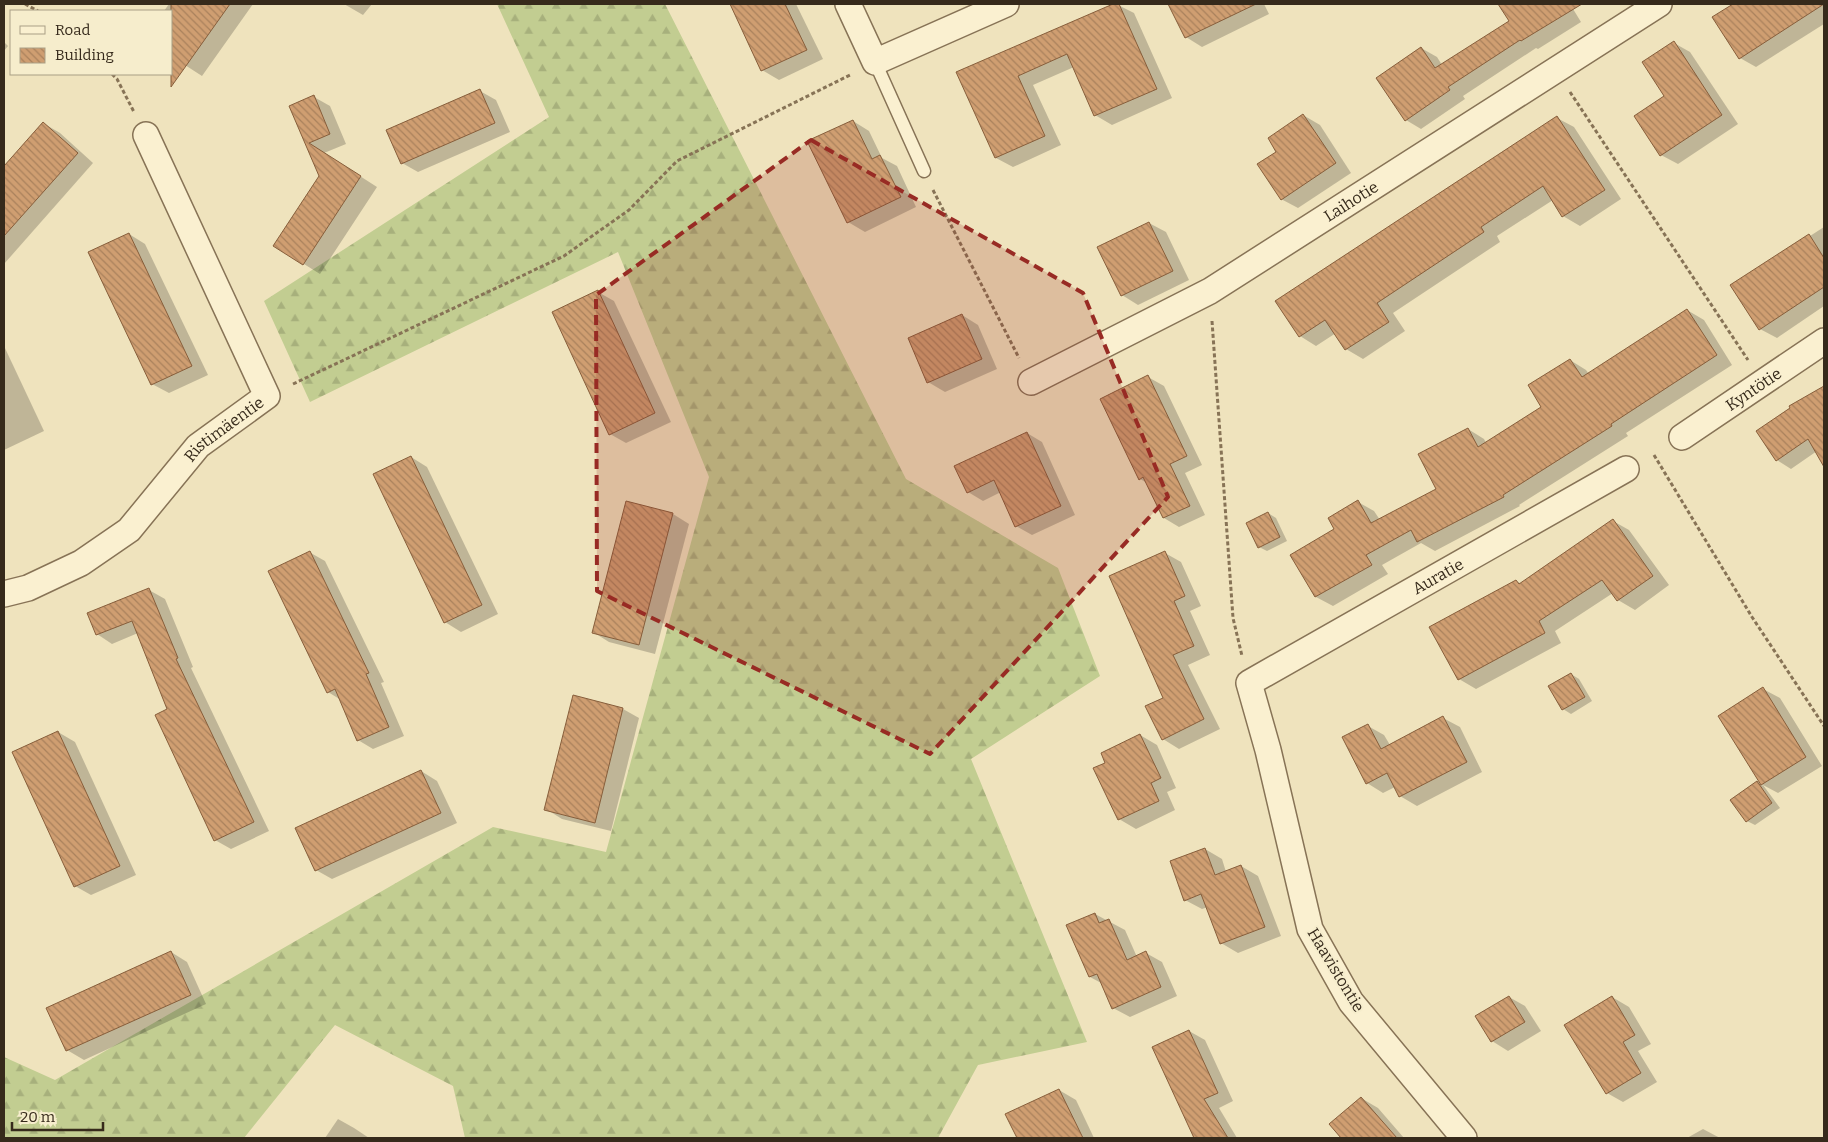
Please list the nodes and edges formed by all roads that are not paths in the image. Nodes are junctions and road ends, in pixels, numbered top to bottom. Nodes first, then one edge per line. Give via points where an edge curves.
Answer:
1 (848, 4) edge
2 (1006, 4) edge
3 (1659, 4) edge
4 (875, 62) junction
5 (146, 136) road end
6 (924, 171) road end
7 (1824, 341) edge
8 (1031, 382) road end
9 (1682, 437) road end
10 (1626, 469) road end
11 (4, 594) edge
12 (1249, 683) joint
13 (1464, 1138) edge

1 - 4 street
2 - 4 street
3 - 8 street, Laihotie via 1210,291
4 - 6 lane
5 - 11 street, Ristimäentie via 267,396 198,446 129,530 81,563 28,588
7 - 9 street, Kyntötie
10 - 12 street, Auratie
12 - 13 street, Haavistontie via 1310,929 1351,1002

